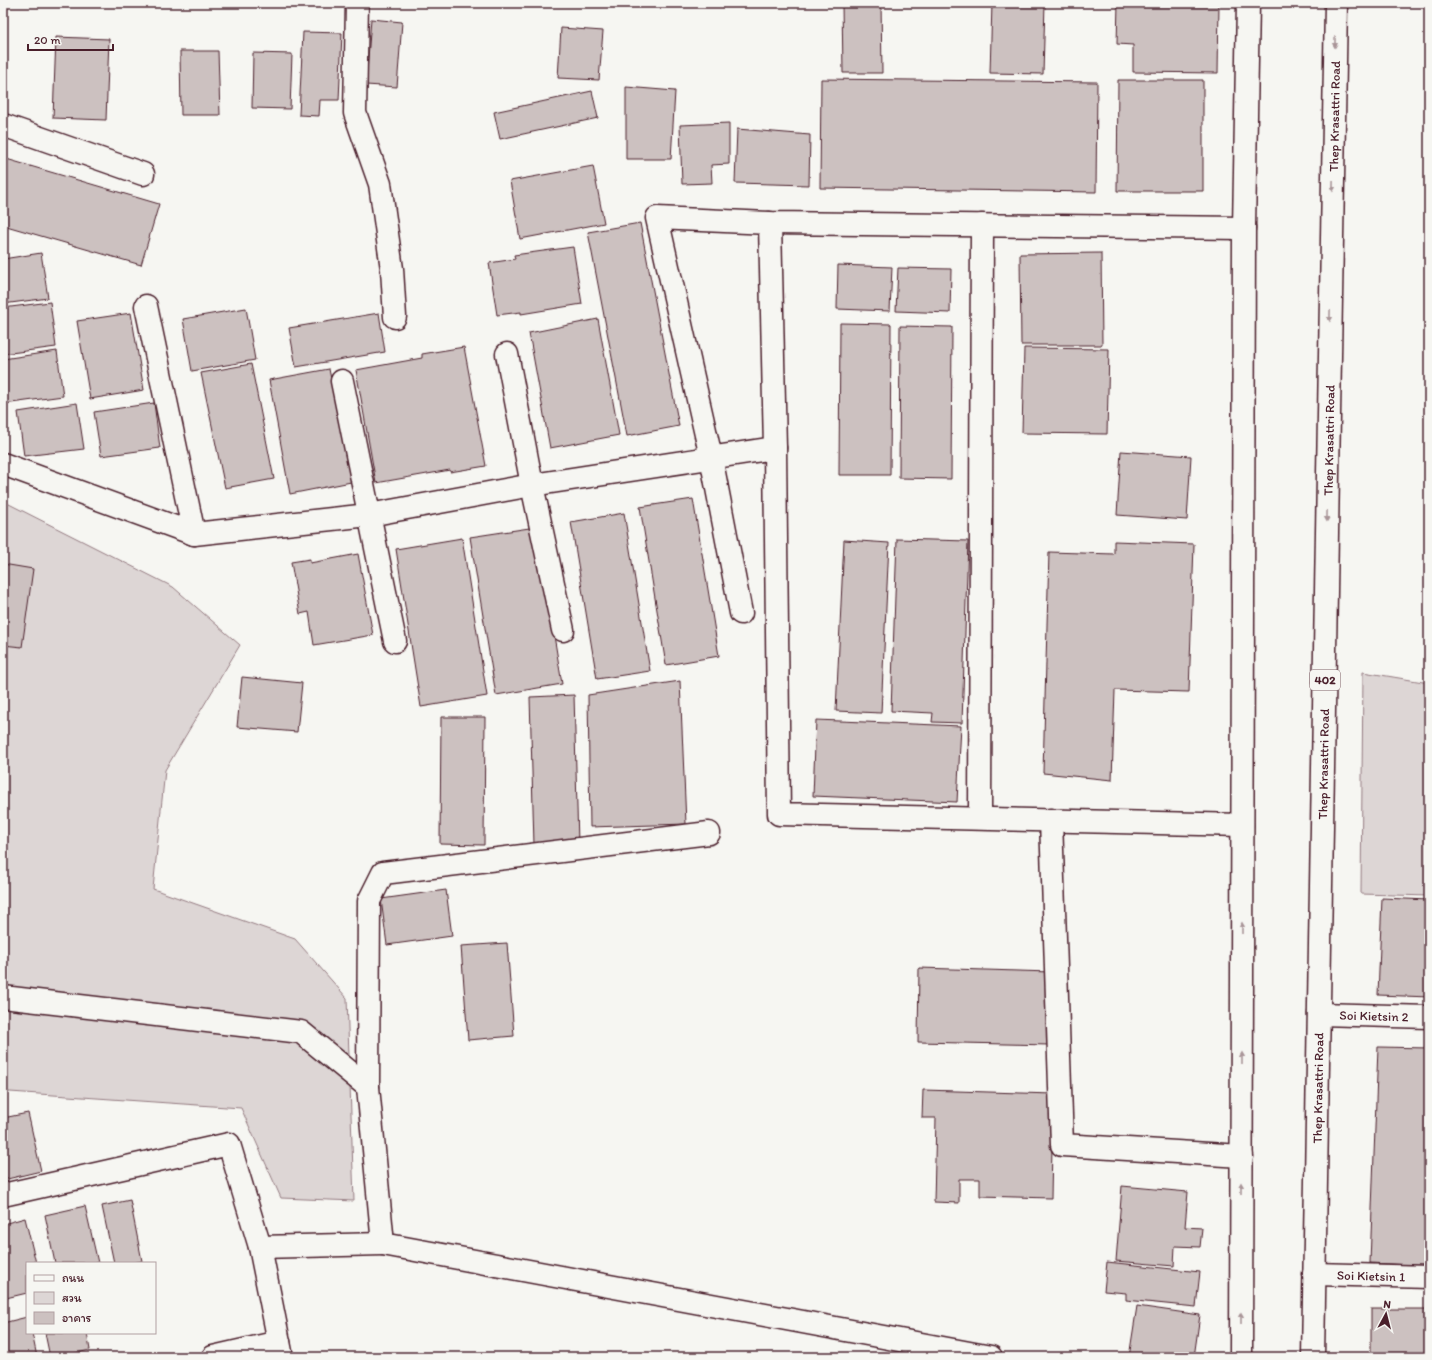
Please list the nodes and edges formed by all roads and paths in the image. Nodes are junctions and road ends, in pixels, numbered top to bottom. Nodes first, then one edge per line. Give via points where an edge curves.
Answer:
1 (357, 3) edge
2 (1248, 3) edge
3 (1336, 3) edge
4 (3, 125) edge
5 (143, 174) dead end
6 (770, 223) junction
7 (982, 225) junction
8 (1244, 228) junction
9 (146, 306) dead end
10 (395, 317) dead end
11 (507, 354) dead end
12 (342, 381) dead end
13 (775, 448) junction
14 (711, 457) junction
15 (3, 464) edge
16 (532, 485) junction
17 (369, 515) junction
18 (194, 534) junction
19 (741, 613) dead end
20 (563, 630) dead end
21 (395, 641) dead end
22 (980, 818) junction
23 (1051, 820) junction
24 (1242, 824) junction
25 (709, 833) dead end
26 (3, 997) edge
27 (1319, 1014) junction
28 (1429, 1017) edge
29 (368, 1087) junction
30 (1242, 1156) junction
31 (3, 1195) edge
32 (382, 1244) junction
33 (260, 1247) junction
34 (1314, 1274) junction
35 (1429, 1277) edge
36 (281, 1350) edge
37 (214, 1357) edge
38 (991, 1357) edge
39 (1241, 1357) edge
40 (1313, 1357) edge

1 - 10 street via 355,113 380,184 392,269
2 - 8 street
3 -> 27 street, Thep Krasattri Road / 402
4 - 5 street
6 - 7 street
6 - 13 street
6 - 14 street via 657,218
7 - 8 street
7 - 22 street
8 - 24 street
9 - 18 street
11 - 16 street
12 - 17 street
13 - 14 street
13 - 22 street via 779,814
14 - 16 street
14 - 19 street
15 - 18 street
16 - 17 street
16 - 20 street
17 - 18 street
17 - 21 street
22 - 23 street
23 - 24 street
23 - 30 street via 1062,1145
30 -> 24 street
25 - 29 street via 383,873 369,901
26 - 29 street via 301,1032
27 - 28 street, Soi Kietsin 2
27 - 34 street, Thep Krasattri Road / 402
29 - 32 street
39 -> 30 street
31 - 33 street via 229,1144
32 - 33 street
32 - 38 street
33 - 36 street
34 - 35 street, Soi Kietsin 1
34 - 40 street, Thep Krasattri Road / 402
36 - 37 street

